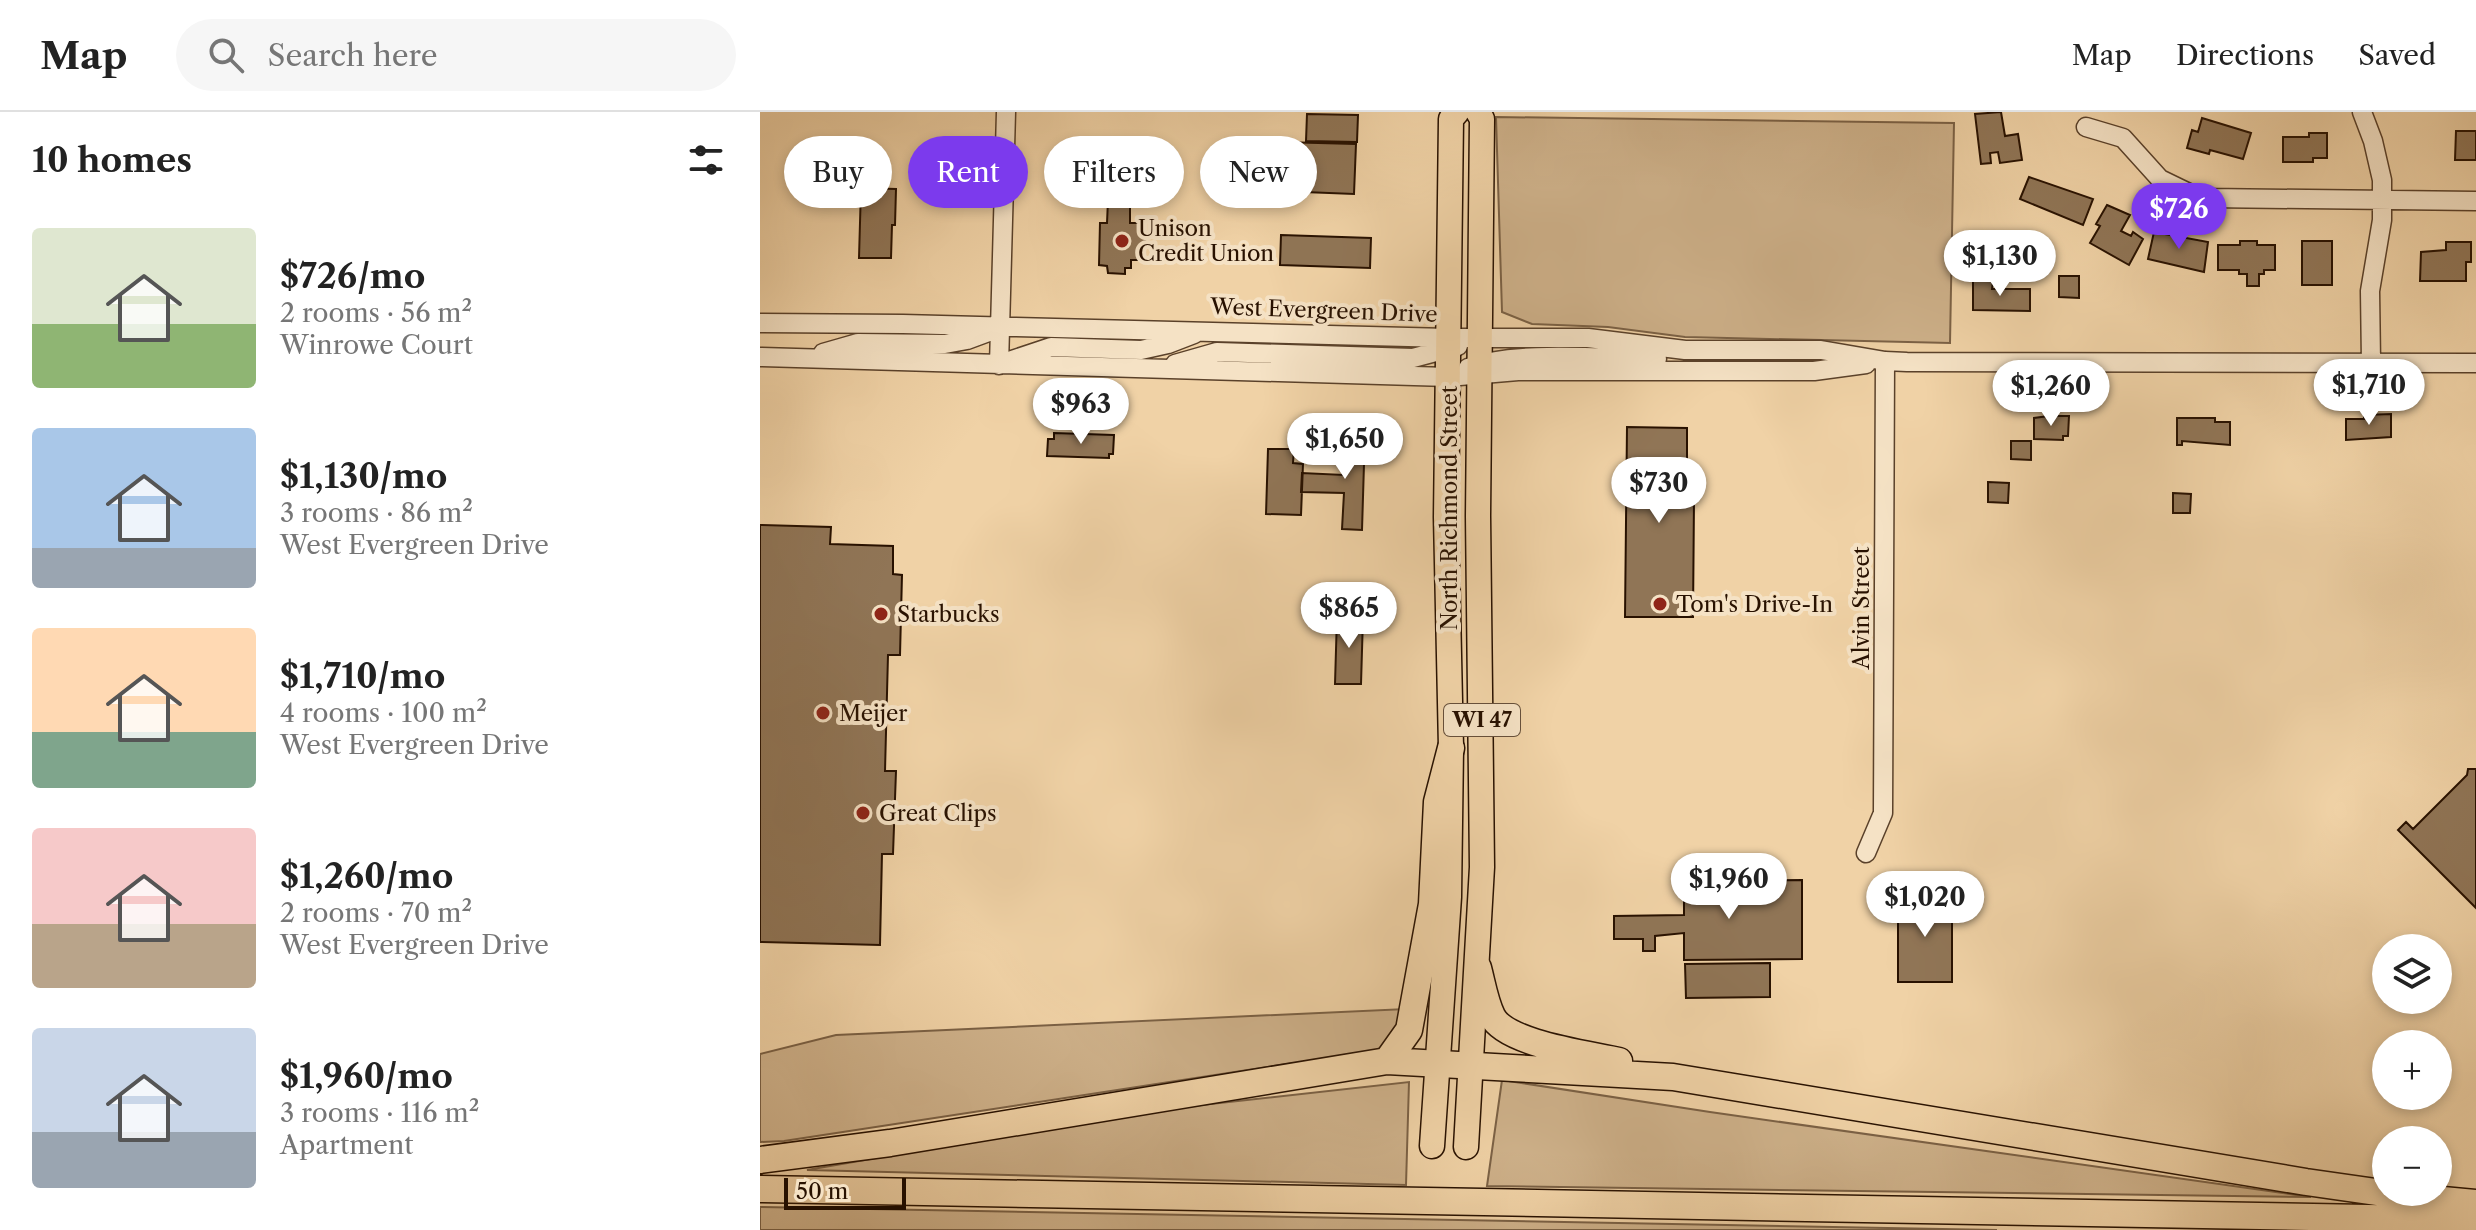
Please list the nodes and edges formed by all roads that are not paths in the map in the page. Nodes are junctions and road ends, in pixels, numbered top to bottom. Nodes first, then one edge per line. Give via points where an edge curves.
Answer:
1 (1006, 112) edge
2 (1457, 112) edge
3 (1478, 112) edge
4 (2362, 112) edge
5 (2086, 127) dead end
6 (2382, 201) junction
7 (2476, 201) edge
8 (760, 323) edge
9 (1000, 327) junction
10 (1202, 331) junction
11 (1479, 337) junction
12 (1448, 344) junction
13 (1743, 350) junction
14 (760, 357) edge
15 (808, 358) junction
16 (1885, 361) junction
17 (2371, 362) junction
18 (2476, 363) edge
19 (999, 365) junction
20 (1157, 369) junction
21 (1479, 370) junction
22 (1448, 377) junction
23 (1451, 748) junction
24 (1866, 853) dead end
25 (1478, 968) junction
26 (1387, 1061) junction
27 (1437, 1063) junction
28 (1472, 1064) junction
29 (1673, 1077) junction
30 (1432, 1146) dead end
31 (1466, 1147) dead end
32 (760, 1160) edge
33 (760, 1189) edge
34 (2476, 1203) edge
35 (2476, 1220) edge

1 - 9 street
2 - 12 main road, North Richmond Street / WI 47 via 1451,119
3 - 11 main road, North Richmond Street / WI 47
4 - 6 street via 2380,165
5 - 6 street via 2123,138 2160,179 2193,195
6 - 7 street
6 - 17 street via 2370,291
8 - 9 street, West Evergreen Drive
9 - 10 street, West Evergreen Drive
9 - 15 street via 945,344 858,343
9 - 19 street
10 - 12 street, West Evergreen Drive
10 - 19 street via 1141,350 1051,347
11 - 12 street, West Evergreen Drive
11 - 13 street, West Evergreen Drive via 1588,338 1685,350
11 - 21 main road, North Richmond Street / WI 47
12 - 20 street via 1413,358 1217,352
12 - 22 main road, North Richmond Street / WI 47
13 - 16 street, West Evergreen Drive via 1821,350
13 - 21 street via 1715,359 1516,358
14 - 15 street, West Evergreen Drive
15 - 19 street, West Evergreen Drive
16 - 17 street, West Evergreen Drive
16 - 21 street, West Evergreen Drive via 1814,371
16 - 24 street, Alvin Street via 1883,813
17 - 18 street, West Evergreen Drive
19 - 20 street, West Evergreen Drive
20 - 22 street, West Evergreen Drive
21 - 22 street, West Evergreen Drive
21 - 25 main road, North Richmond Street / WI 47 via 1483,792
22 - 23 main road, North Richmond Street / WI 47
23 - 26 highway via 1437,802 1432,904 1409,1030
23 - 27 main road, North Richmond Street / WI 47 via 1449,897
25 - 28 main road, North Richmond Street / WI 47
25 - 29 highway via 1491,1016 1505,1030
26 - 27 highway
26 - 32 highway
27 - 28 highway
27 - 30 main road, North Richmond Street / WI 47
28 - 29 highway
28 - 31 main road, North Richmond Street / WI 47
29 - 34 highway via 2306,1182
33 - 35 highway

